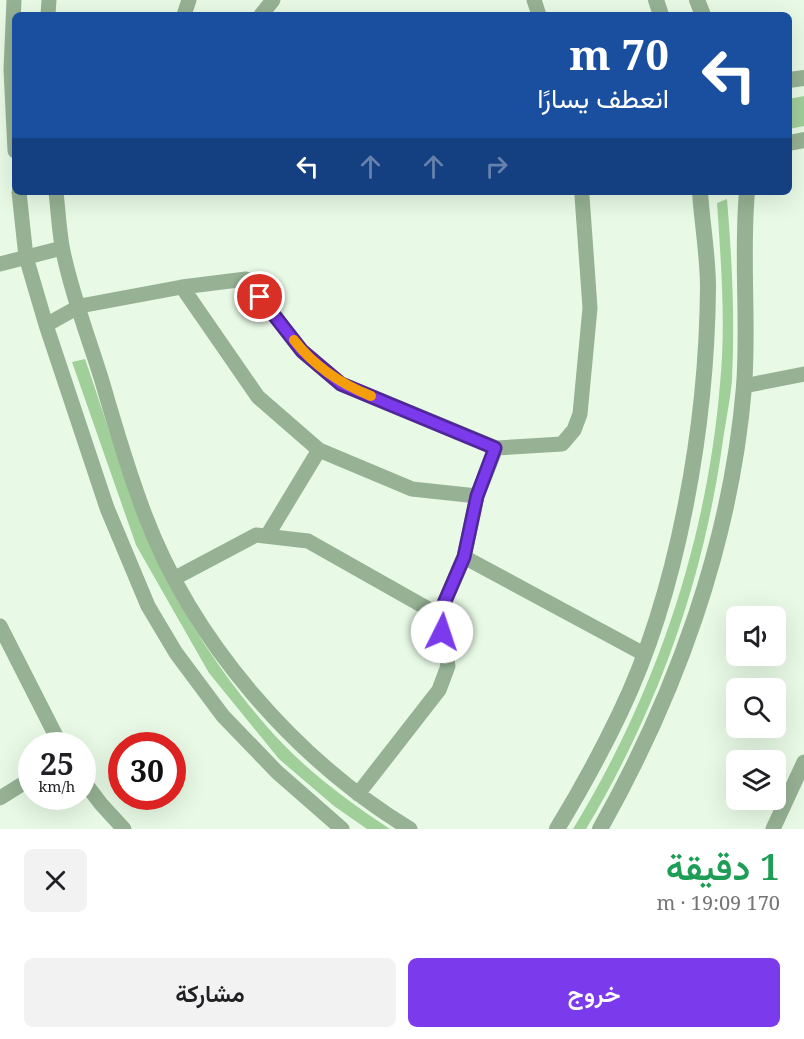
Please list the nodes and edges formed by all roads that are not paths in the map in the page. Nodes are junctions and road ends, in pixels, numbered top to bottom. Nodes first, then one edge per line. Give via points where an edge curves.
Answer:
1 (273, 0) edge
2 (263, 12) edge
3 (12, 47) edge
4 (12, 90) edge
5 (19, 195) edge
6 (56, 195) edge
7 (700, 195) edge
8 (747, 195) edge
9 (582, 196) dead end
10 (63, 248) junction
11 (26, 257) junction
12 (0, 264) edge
13 (182, 287) junction
14 (80, 306) junction
15 (46, 325) junction
16 (804, 374) edge
17 (744, 386) junction
18 (495, 448) junction
19 (319, 450) junction
20 (477, 496) junction
21 (267, 536) junction
22 (464, 557) junction
23 (175, 578) junction
24 (439, 615) junction
25 (0, 626) edge
26 (644, 654) junction
27 (53, 732) edge
28 (804, 762) edge
29 (18, 786) edge
30 (799, 791) edge
31 (358, 794) junction
32 (96, 797) edge
33 (0, 798) edge
34 (124, 829) edge
35 (342, 829) edge
36 (410, 829) edge
37 (557, 829) edge
38 (600, 829) edge
39 (772, 829) edge

1 - 2 street
3 - 4 street
5 - 11 street
6 - 10 street
7 - 26 street via 708,284 706,356 698,426 666,583
8 - 17 street
9 - 18 street via 590,308 580,414 574,430 562,444
10 - 11 street
10 - 14 street
11 - 12 street
11 - 15 street
13 - 14 street
13 - 18 street via 246,279 302,351 341,384
13 - 19 street via 258,397
14 - 15 street
14 - 23 street via 146,517
15 - 35 street via 107,508 148,606 176,653 223,716 277,772
16 - 17 street
17 - 38 street via 726,504 686,646 659,714
18 - 20 street
19 - 20 street via 412,489
19 - 21 street
20 - 22 street
21 - 23 street via 256,534
21 - 24 street via 308,541
22 - 24 street
22 - 26 street
23 - 31 street via 230,666 308,752
24 - 31 street via 448,666 439,690
25 - 27 street
26 - 37 street via 621,711
28 - 30 street
29 - 33 street
30 - 39 street
31 - 36 street
32 - 34 street

